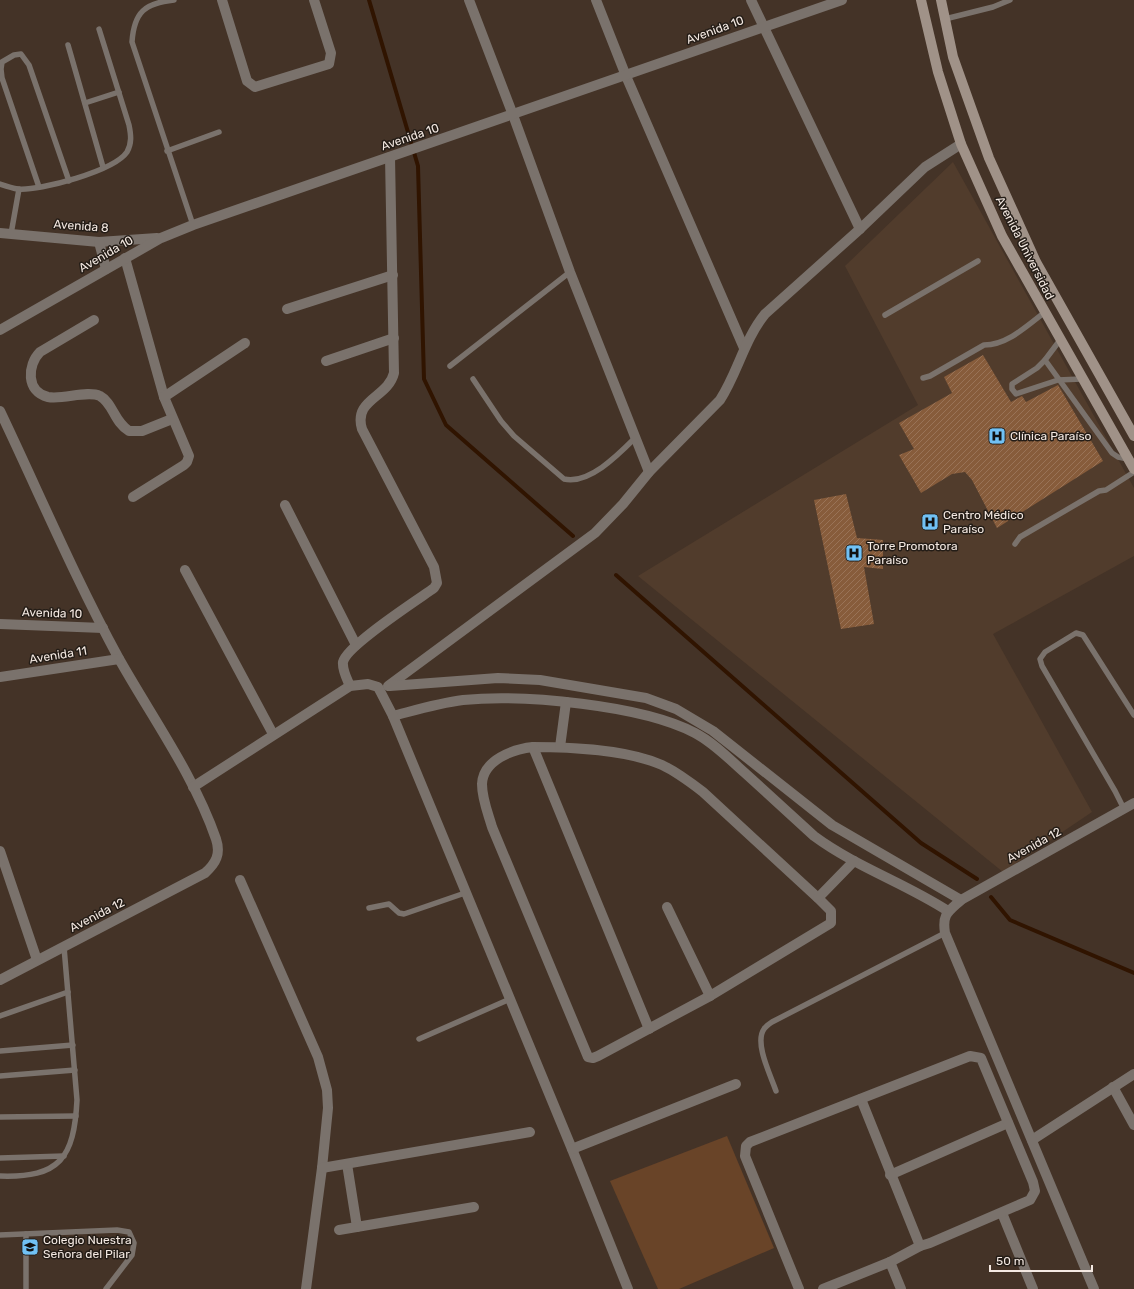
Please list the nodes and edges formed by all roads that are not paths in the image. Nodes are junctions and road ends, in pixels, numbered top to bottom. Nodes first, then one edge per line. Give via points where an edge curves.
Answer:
1 (174, 0) edge
2 (222, 0) edge
3 (314, 0) edge
4 (469, 0) edge
5 (596, 0) edge
6 (751, 0) edge
7 (842, 0) edge
8 (922, 0) edge
9 (941, 0) edge
10 (1010, 0) edge
11 (945, 19) junction
12 (764, 26) junction
13 (99, 29) dead end
14 (68, 44) dead end
15 (626, 76) junction
16 (119, 92) junction
17 (85, 104) junction
18 (514, 114) junction
19 (218, 132) dead end
20 (961, 144) junction
21 (167, 151) junction
22 (390, 157) junction
23 (103, 168) junction
24 (69, 181) junction
25 (0, 184) edge
26 (39, 187) junction
27 (19, 189) junction
28 (193, 225) junction
29 (860, 229) junction
30 (0, 232) edge
31 (11, 234) junction
32 (161, 238) junction
33 (99, 242) junction
34 (125, 258) junction
35 (978, 261) dead end
36 (106, 269) junction
37 (570, 272) junction
38 (393, 275) junction
39 (287, 309) dead end
40 (1045, 312) junction
41 (885, 315) dead end
42 (94, 320) dead end
43 (0, 330) edge
44 (394, 338) junction
45 (1060, 340) junction
46 (245, 343) dead end
47 (744, 348) junction
48 (1045, 360) junction
49 (326, 361) dead end
50 (450, 366) dead end
51 (923, 378) dead end
52 (473, 379) dead end
53 (1081, 379) junction
54 (1058, 380) junction
55 (164, 397) junction
56 (0, 412) edge
57 (172, 419) junction
58 (1134, 436) edge
59 (636, 437) junction
60 (1129, 460) junction
61 (1134, 469) edge
62 (649, 472) junction
63 (1134, 472) edge
64 (134, 497) dead end
65 (286, 505) dead end
66 (1015, 544) dead end
67 (185, 570) dead end
68 (0, 624) edge
69 (103, 628) junction
70 (356, 645) junction
71 (119, 659) junction
72 (0, 677) edge
73 (350, 686) junction
74 (383, 686) junction
75 (566, 702) junction
76 (1134, 715) edge
77 (393, 716) junction
78 (273, 734) junction
79 (533, 747) junction
80 (560, 747) junction
81 (193, 787) junction
82 (1131, 806) edge
83 (0, 850) edge
84 (854, 861) junction
85 (240, 880) dead end
86 (466, 893) junction
87 (818, 898) junction
88 (962, 900) junction
89 (667, 907) dead end
90 (369, 908) dead end
91 (948, 912) junction
92 (945, 933) junction
93 (64, 947) junction
94 (37, 960) junction
95 (0, 980) edge
96 (68, 992) junction
97 (710, 996) junction
98 (510, 999) junction
99 (0, 1016) edge
100 (649, 1029) junction
101 (419, 1039) dead end
102 (73, 1046) junction
103 (0, 1051) edge
104 (75, 1070) junction
105 (1134, 1074) edge
106 (0, 1076) edge
107 (736, 1084) dead end
108 (1113, 1087) junction
109 (776, 1091) dead end
110 (861, 1099) junction
111 (76, 1116) junction
112 (0, 1117) edge
113 (1008, 1123) junction
114 (1134, 1125) edge
115 (530, 1132) dead end
116 (1032, 1140) junction
117 (572, 1149) junction
118 (64, 1156) junction
119 (0, 1158) edge
120 (347, 1164) junction
121 (322, 1168) junction
122 (890, 1175) junction
123 (0, 1176) edge
124 (474, 1208) dead end
125 (1002, 1213) junction
126 (357, 1227) junction
127 (339, 1230) dead end
128 (26, 1234) junction
129 (0, 1236) edge
130 (920, 1246) junction
131 (890, 1262) junction
132 (26, 1289) edge
133 (106, 1289) edge
134 (306, 1289) edge
135 (628, 1289) edge
136 (799, 1289) edge
137 (823, 1289) edge
138 (901, 1289) edge
139 (1032, 1289) edge
140 (1094, 1289) edge

1 - 21 lane via 146,7 136,22 132,42
2 - 3 street via 248,81 255,87 329,64 331,53
4 - 18 street
5 - 15 street
6 - 12 street
7 - 12 street, Avenida 10
8 - 20 street, Avenida Universidad via 938,72
9 - 11 street, Avenida Universidad
10 - 11 lane
11 - 58 street, Avenida Universidad via 954,57 988,158 1036,262
12 - 15 street, Avenida 10
12 - 29 street
13 - 16 lane
14 - 17 lane
15 - 18 street, Avenida 10
15 - 47 street
16 - 17 lane
16 - 23 lane via 131,139 125,154
17 - 23 lane
18 - 22 street, Avenida 10
18 - 37 street
19 - 21 lane
20 - 29 street via 925,167
20 - 40 street, Avenida Universidad via 1002,236
21 - 28 lane
22 - 28 street, Avenida 10
22 - 38 street
23 - 24 lane
24 - 26 lane
24 - 26 lane via 29,65 21,54 14,55 2,62 2,78
25 - 27 lane
26 - 27 lane
27 - 31 lane
28 - 32 street, Avenida 10
29 - 47 street via 765,314 754,328
30 - 31 street, Avenida 8
31 - 33 street, Avenida 8
32 - 33 street, Avenida 8
32 - 34 street, Avenida 10
33 - 36 street
34 - 36 street, Avenida 10
34 - 55 street
35 - 41 lane
36 - 43 street, Avenida 10
37 - 50 lane
37 - 59 street
38 - 39 street
38 - 44 street
40 - 45 street, Avenida Universidad
40 - 51 lane via 1003,341 994,345 984,345
42 - 57 street via 35,357 31,362 30,371 37,390 46,397 55,398 97,395 105,400 117,421 129,431 142,431
44 - 49 street
44 - 70 street via 392,380 362,409 360,422 434,568 437,583 434,588
45 - 48 lane
45 - 53 street, Avenida Universidad
46 - 55 street
47 - 62 street via 720,400
48 - 54 lane
48 - 54 lane via 1012,384 1012,389 1016,394 1023,393
52 - 59 lane via 514,436 564,479 572,481 591,475
53 - 54 lane
53 - 60 street, Avenida Universidad
54 - 60 lane via 1112,453
55 - 57 street
56 - 69 street
57 - 64 street via 189,460
59 - 62 street
60 - 61 street, Avenida Universidad
62 - 74 street via 624,504 595,534
63 - 66 lane via 1020,537
65 - 70 street
67 - 78 street
68 - 69 street, Avenida 10
69 - 71 street
70 - 73 street via 343,663
71 - 72 street, Avenida 11
71 - 81 street
73 - 74 street
73 - 78 street
74 - 77 street
74 - 88 street via 444,680 540,680 646,698 676,709 713,731 832,825
75 - 77 street via 465,700 439,703
75 - 80 street
75 - 84 street via 634,713 695,733 717,748 814,836
76 - 82 lane via 1083,635 1076,633 1045,652 1040,659 1115,791
77 - 86 street
78 - 81 street
79 - 80 street
79 - 100 street
79 - 100 street via 518,748 506,753 487,771 482,783 484,801 492,827 586,1054 593,1058
80 - 87 street via 640,758 661,765 683,777 703,792
81 - 93 street, Avenida 12 via 216,839 218,858 213,866 205,873
82 - 88 street, Avenida 12
83 - 94 street
84 - 87 street
84 - 91 street via 918,892
85 - 121 street via 318,1057 324,1077 328,1108
86 - 90 lane via 404,914 388,904
86 - 98 street
87 - 97 street via 831,911 831,922
88 - 91 street, Avenida 12
89 - 97 street
91 - 92 street via 944,916
92 - 109 lane via 772,1022 764,1029 761,1036 762,1050
92 - 116 street
93 - 94 street, Avenida 12
93 - 96 lane
94 - 95 street, Avenida 12
96 - 99 lane
96 - 102 lane
97 - 100 street
98 - 101 lane
98 - 117 street
102 - 103 lane
102 - 104 lane
104 - 106 lane
104 - 111 lane
105 - 108 street
107 - 117 street
108 - 114 street
108 - 116 street
110 - 113 street via 970,1056 981,1058
110 - 122 street
110 - 136 street via 750,1142 744,1150 744,1156
111 - 112 lane
111 - 118 lane via 71,1141
113 - 122 street
113 - 125 street via 1035,1191 1030,1200
115 - 120 street
116 - 140 street
117 - 135 street
118 - 119 lane
118 - 123 lane via 51,1169 37,1174
120 - 121 street
120 - 126 street
121 - 134 street
122 - 130 street
124 - 126 street
125 - 130 street
125 - 139 street
126 - 127 street
128 - 129 lane
128 - 132 lane
128 - 133 lane via 117,1230 129,1232 134,1243 132,1255
130 - 131 street
131 - 137 street
131 - 138 street

